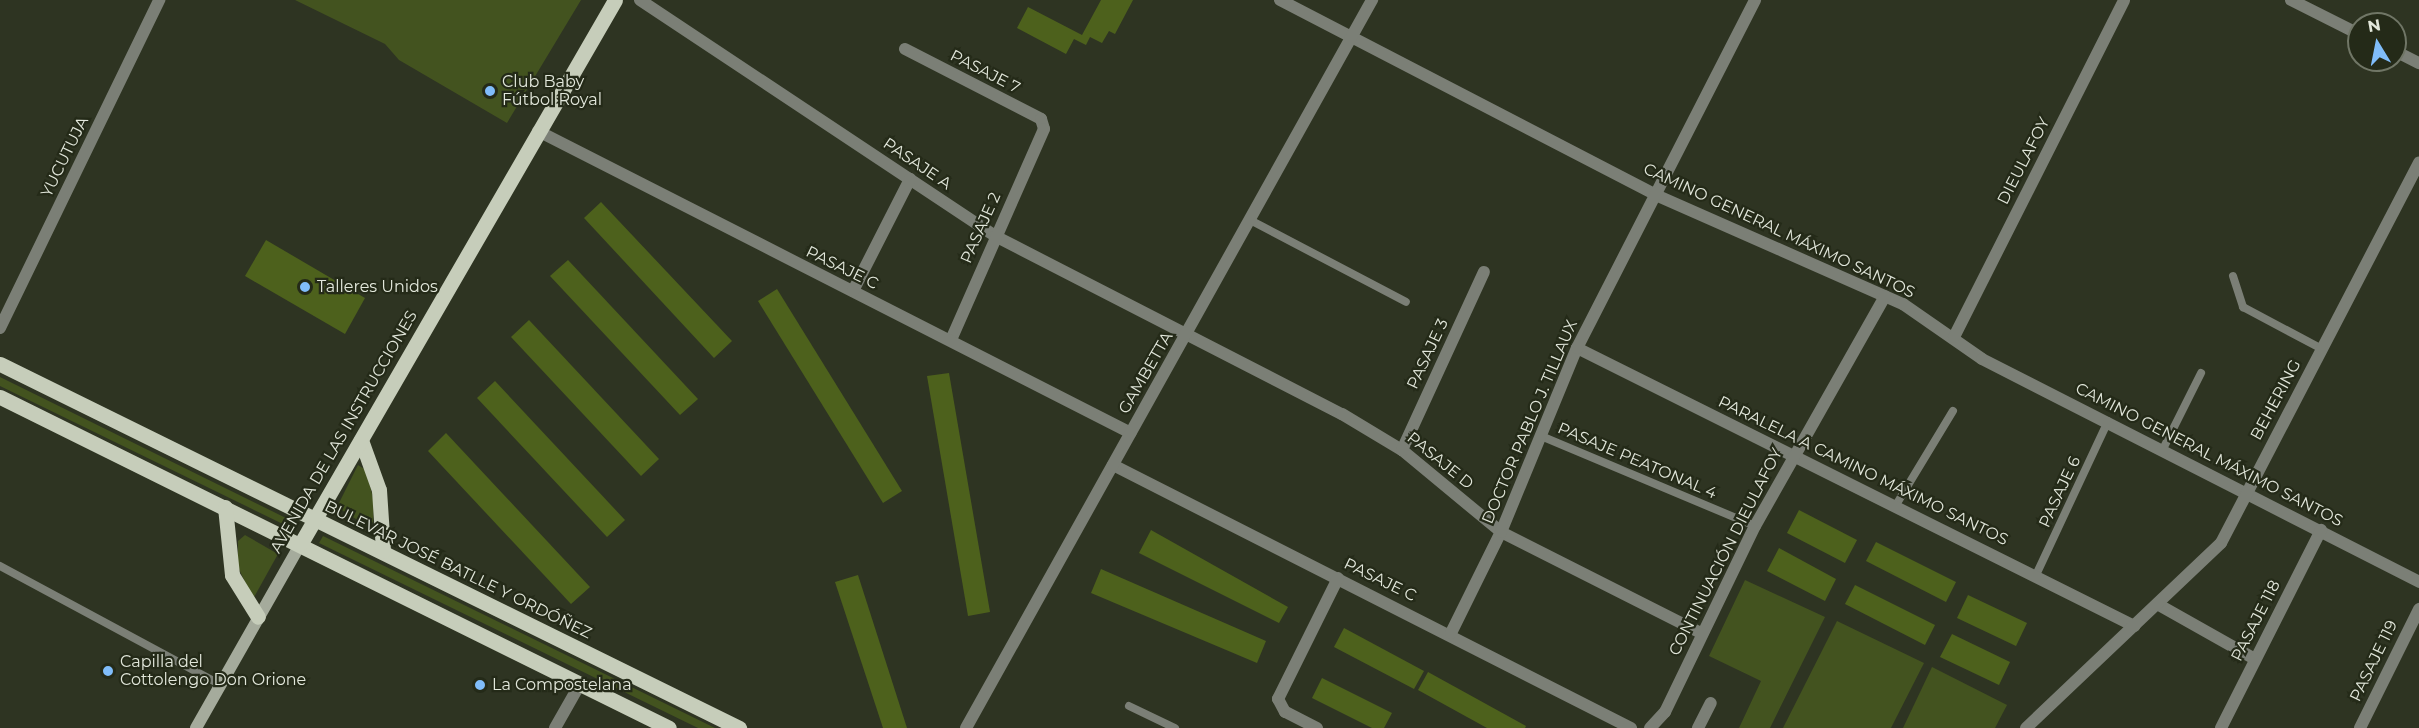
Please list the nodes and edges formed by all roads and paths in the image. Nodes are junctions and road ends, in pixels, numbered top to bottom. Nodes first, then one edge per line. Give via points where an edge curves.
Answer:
1 (159, 0) edge
2 (615, 0) edge
3 (640, 0) edge
4 (1280, 0) edge
5 (1372, 0) edge
6 (1755, 0) edge
7 (2124, 0) edge
8 (2291, 0) edge
9 (2347, 28) edge
10 (1354, 35) junction
11 (905, 49) dead end
12 (1044, 129) joint
13 (538, 131) junction
14 (2419, 162) edge
15 (910, 179) junction
16 (1658, 196) junction
17 (1250, 220) junction
18 (994, 236) junction
19 (1484, 272) dead end
20 (2233, 276) dead end
21 (853, 291) junction
22 (1885, 296) junction
23 (1406, 302) dead end
24 (0, 328) edge
25 (1186, 337) junction
26 (1954, 337) junction
27 (951, 340) junction
28 (1577, 348) junction
29 (2322, 349) junction
30 (0, 364) edge
31 (2201, 373) dead end
32 (0, 397) edge
33 (1953, 411) dead end
34 (2108, 421) junction
35 (1131, 433) junction
36 (1542, 436) junction
37 (361, 440) junction
38 (2163, 449) junction
39 (1402, 450) junction
40 (1794, 455) junction
41 (1113, 465) junction
42 (2248, 491) junction
43 (1896, 505) junction
44 (225, 507) junction
45 (315, 519) junction
46 (1755, 526) junction
47 (2321, 530) junction
48 (1501, 532) junction
49 (301, 543) junction
50 (383, 551) junction
51 (0, 566) edge
52 (2036, 575) junction
53 (1338, 578) junction
54 (2419, 582) edge
55 (2159, 605) junction
56 (2419, 609) edge
57 (258, 617) junction
58 (2134, 626) junction
59 (1451, 633) junction
60 (1701, 633) junction
61 (2255, 659) junction
62 (219, 684) junction
63 (580, 684) junction
64 (1711, 703) dead end
65 (1129, 706) dead end
66 (196, 728) edge
67 (555, 728) edge
68 (669, 728) edge
69 (739, 728) edge
70 (966, 728) edge
71 (1175, 728) edge
72 (1317, 728) edge
73 (1631, 728) edge
74 (1650, 728) edge
75 (1698, 728) edge
76 (2026, 728) edge
77 (2221, 728) edge
78 (2360, 728) edge

1 - 24 street, YUCUTUJA
2 - 13 main road, AVENIDA DE LAS INSTRUCCIONES
3 - 15 street, PASAJE A
4 - 10 street, CAMINO GENERAL MÁXIMO SANTOS
5 - 10 street, GAMBETTA
6 - 16 street, DOCTOR PABLO J. TILLAUX
7 - 26 street, DIEULAFOY
8 - 9 street
10 - 16 street, CAMINO GENERAL MÁXIMO SANTOS
10 - 17 street, GAMBETTA
11 - 12 street, PASAJE 7 via 1041,119
12 - 18 street, PASAJE 2
13 - 21 street, PASAJE C
13 - 37 main road, AVENIDA DE LAS INSTRUCCIONES
14 - 29 street, BEHERING
15 - 18 street, PASAJE A
15 - 21 street
16 - 22 street, CAMINO GENERAL MÁXIMO SANTOS
16 - 28 street, DOCTOR PABLO J. TILLAUX
17 - 23 lane
17 - 25 street, GAMBETTA
18 - 25 street, PASAJE A
18 - 27 street, PASAJE 2
19 - 39 street, PASAJE 3
20 - 29 lane via 2242,307
21 - 27 street, PASAJE C
22 - 26 street, CAMINO GENERAL MÁXIMO SANTOS
22 - 40 street, CONTINUACIÓN DIEULAFOY
25 - 35 street, GAMBETTA
25 - 39 street, PASAJE D via 1319,401
26 - 34 street, CAMINO GENERAL MÁXIMO SANTOS via 1982,359
27 - 35 street, PASAJE C
28 - 36 street, DOCTOR PABLO J. TILLAUX
28 - 40 street, PARALELA A CAMINO MÁXIMO SANTOS
29 - 42 street, BEHERING
30 - 45 main road, BULEVAR JOSÉ BATLLE Y ORDÓÑEZ
31 - 38 lane
32 - 44 main road
33 - 43 lane
34 - 38 street, CAMINO GENERAL MÁXIMO SANTOS
34 - 52 lane, PASAJE 6
35 - 41 street, GAMBETTA
36 - 46 lane, PASAJE PEATONAL 4
36 - 48 street, DOCTOR PABLO J. TILLAUX
37 - 45 main road, AVENIDA DE LAS INSTRUCCIONES
37 - 50 main road via 379,490
38 - 42 street, CAMINO GENERAL MÁXIMO SANTOS
39 - 48 street, PASAJE D
40 - 43 street, PARALELA A CAMINO MÁXIMO SANTOS
40 - 46 street, CONTINUACIÓN DIEULAFOY
41 - 53 street, PASAJE C
41 - 70 street, GAMBETTA
42 - 47 street, CAMINO GENERAL MÁXIMO SANTOS
42 - 55 street, BEHERING via 2221,543
43 - 52 street, PARALELA A CAMINO MÁXIMO SANTOS
44 - 49 main road
44 - 57 main road via 232,575
45 - 49 main road, AVENIDA DE LAS INSTRUCCIONES
45 - 50 main road, BULEVAR JOSÉ BATLLE Y ORDÓÑEZ
46 - 60 street, CONTINUACIÓN DIEULAFOY
47 - 54 street, CAMINO GENERAL MÁXIMO SANTOS
47 - 61 street, PASAJE 118
48 - 59 street, DOCTOR PABLO J. TILLAUX
48 - 60 street, PASAJE D
49 - 57 main road, AVENIDA DE LAS INSTRUCCIONES
49 - 63 main road
50 - 69 main road, BULEVAR JOSÉ BATLLE Y ORDÓÑEZ
51 - 62 lane
52 - 58 street, PARALELA A CAMINO MÁXIMO SANTOS
53 - 59 street, PASAJE C
53 - 72 street via 1278,699 1286,711
55 - 58 street, BEHERING
55 - 61 street
56 - 78 street, PASAJE 119
57 - 62 main road, AVENIDA DE LAS INSTRUCCIONES
58 - 76 street, BEHERING
59 - 73 street, PASAJE C
60 - 74 street, CONTINUACIÓN DIEULAFOY via 1665,712
61 - 77 street, PASAJE 118
62 - 66 main road, AVENIDA DE LAS INSTRUCCIONES
63 - 67 street
63 - 68 main road
64 - 75 street
65 - 71 lane

